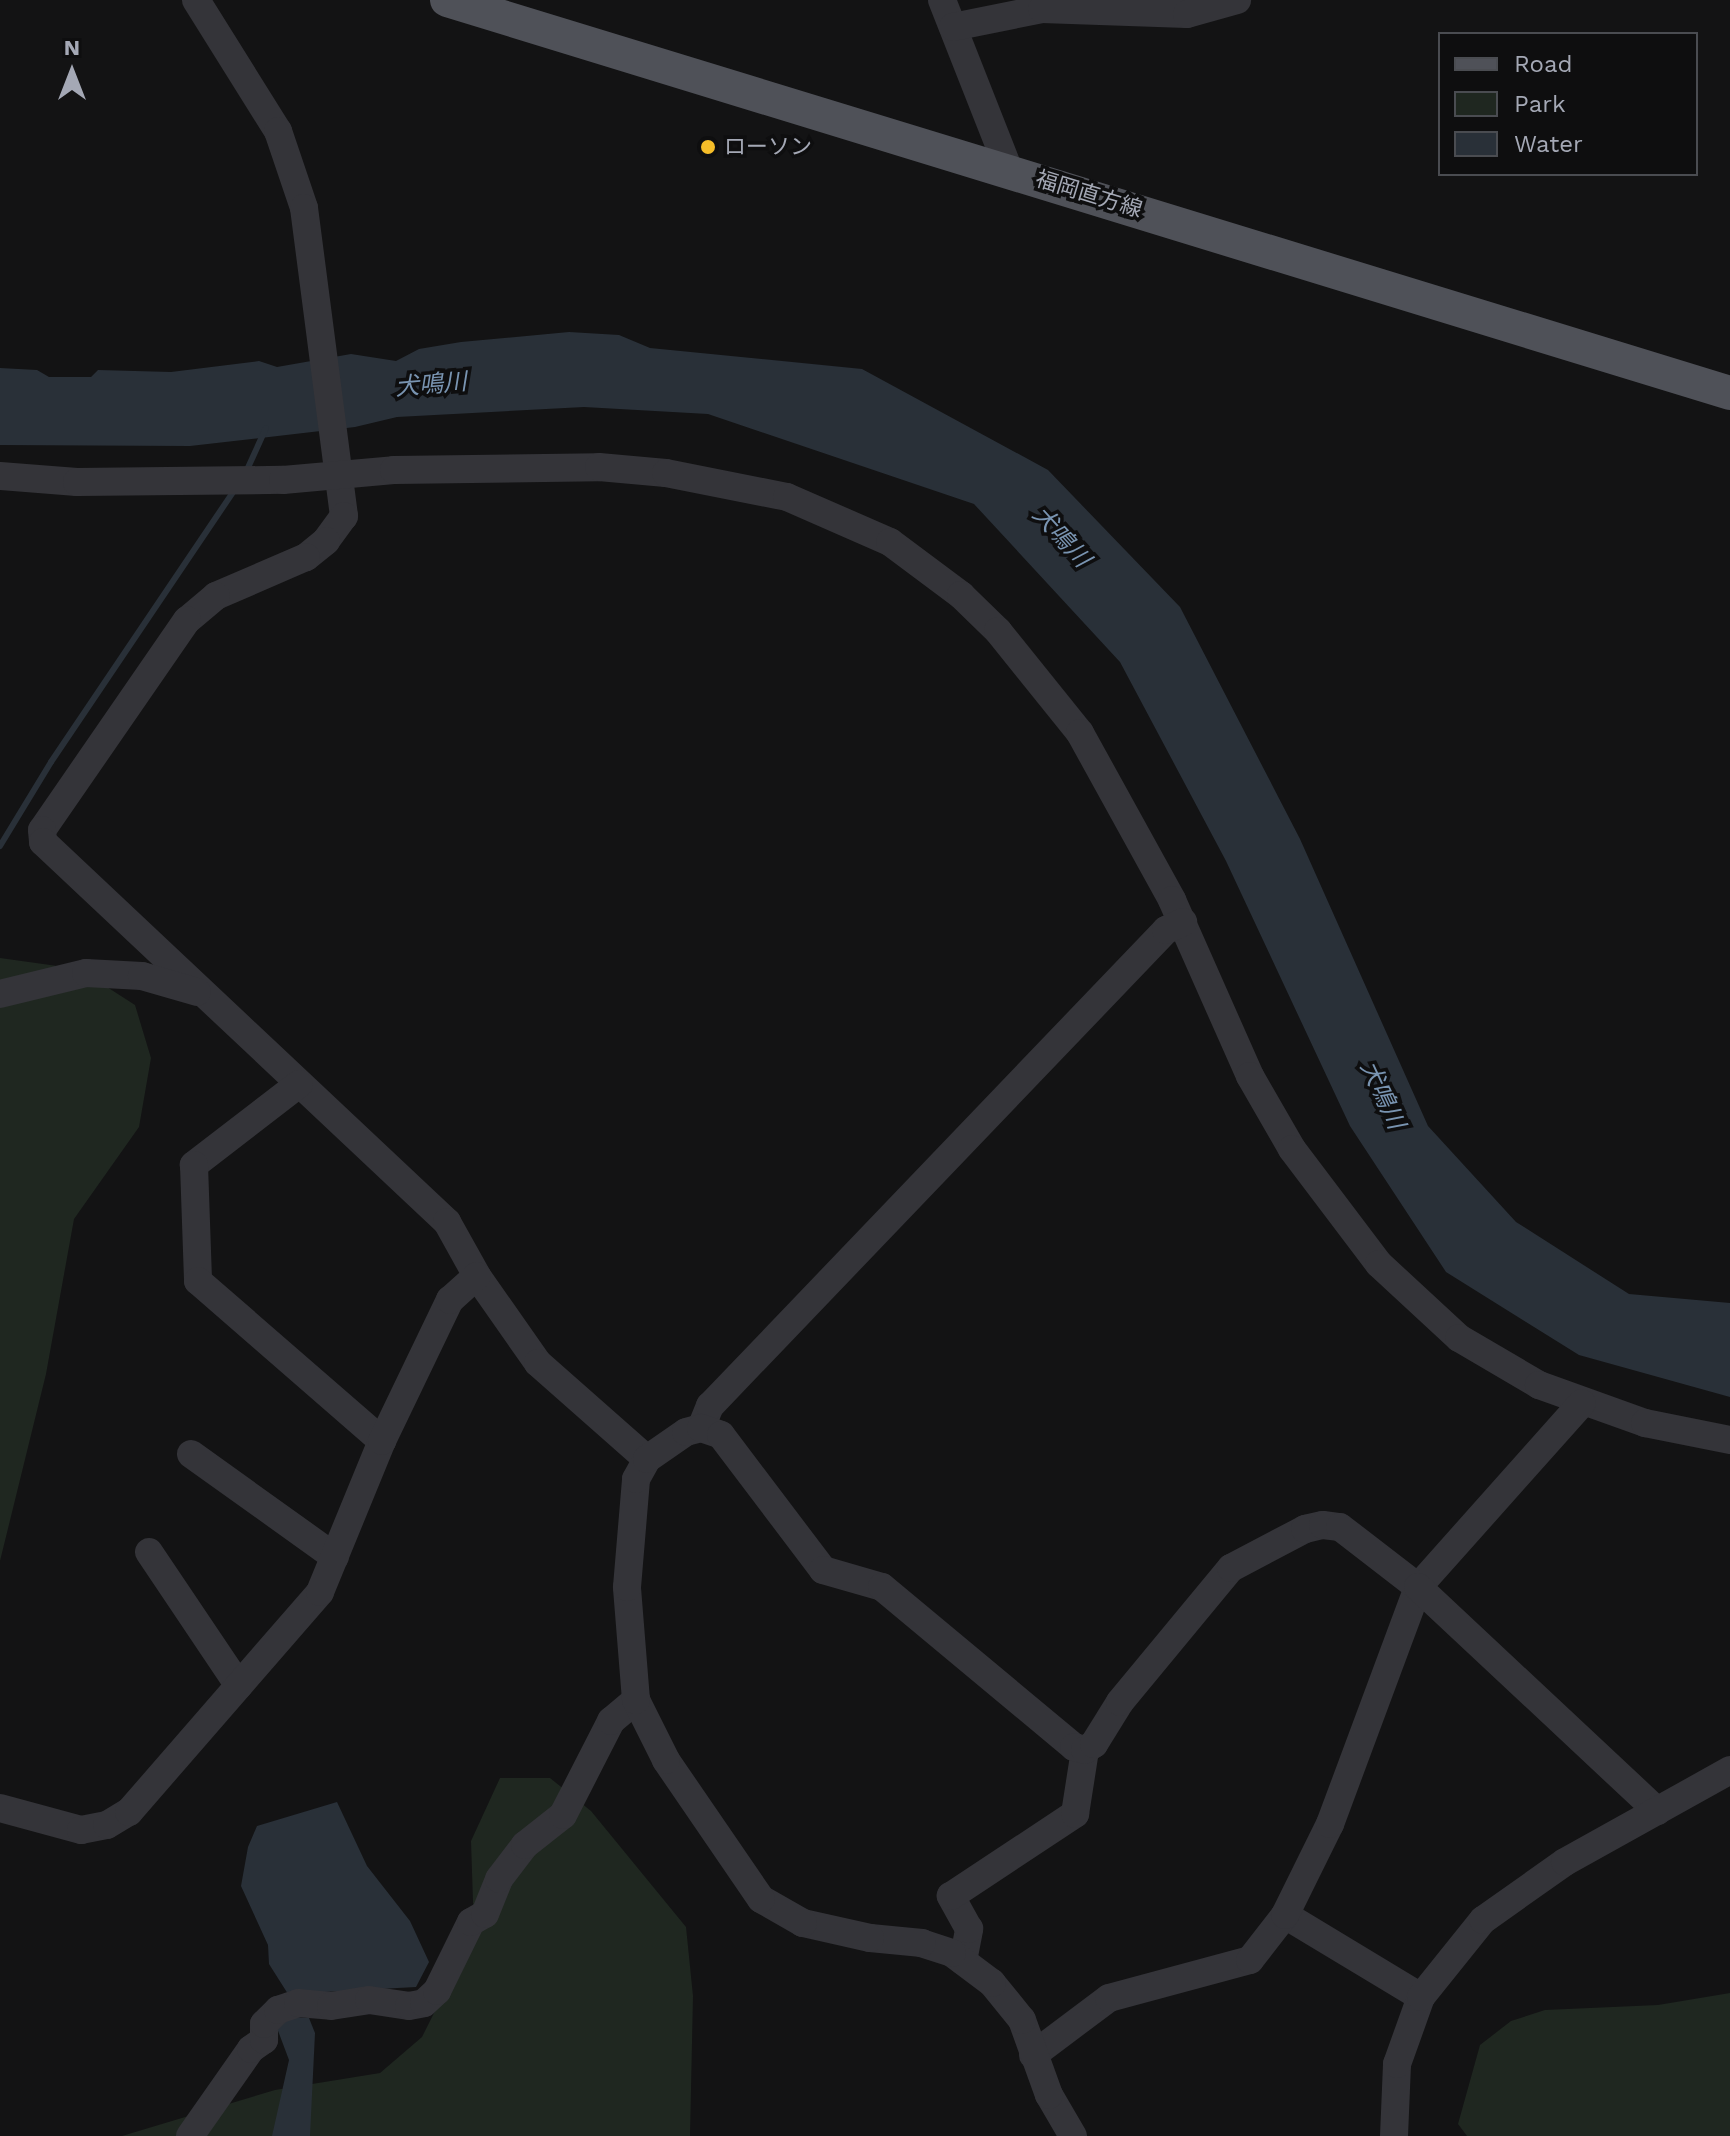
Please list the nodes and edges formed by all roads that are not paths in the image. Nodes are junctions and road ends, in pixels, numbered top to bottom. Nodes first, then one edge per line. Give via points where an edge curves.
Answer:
1 (196, 0) edge
2 (447, 0) edge
3 (942, 0) edge
4 (1237, 0) edge
5 (953, 27) junction
6 (1009, 170) junction
7 (1730, 393) edge
8 (0, 476) edge
9 (340, 477) junction
10 (1183, 922) junction
11 (0, 994) edge
12 (205, 994) junction
13 (299, 1084) junction
14 (477, 1276) junction
15 (1582, 1403) junction
16 (701, 1428) junction
17 (1730, 1440) edge
18 (382, 1441) junction
19 (191, 1454) dead end
20 (647, 1459) junction
21 (149, 1552) dead end
22 (335, 1557) junction
23 (1418, 1587) junction
24 (239, 1686) junction
25 (636, 1700) junction
26 (1085, 1750) junction
27 (1730, 1770) edge
28 (0, 1808) edge
29 (1657, 1811) junction
30 (1285, 1915) junction
31 (963, 1961) junction
32 (1421, 1997) junction
33 (1033, 2055) junction
34 (190, 2136) edge
35 (1073, 2136) edge
36 (1394, 2136) edge

1 - 9 street via 278,131 304,208
2 - 6 main road, 福岡直方線
3 - 5 street
4 - 5 street via 1187,14 1042,9
5 - 6 street
6 - 7 main road, 福岡直方線
8 - 9 street via 77,482
9 - 10 street via 519,465 666,473 787,497 890,542 961,595 1057,702 1122,801
9 - 12 street via 344,516 326,541 281,569 216,596 187,620 42,830 43,842
10 - 15 street via 1250,1076 1335,1212 1406,1292 1459,1338 1525,1378
10 - 16 street via 1166,930 710,1406
11 - 12 street via 86,973 142,976
12 - 13 street
13 - 14 street via 447,1222
13 - 18 street via 194,1165 198,1281
14 - 18 street via 450,1300
14 - 20 street via 538,1363
15 - 17 street via 1695,1436
15 - 23 street
16 - 20 street
16 - 26 street via 721,1435 823,1570 882,1587 1065,1743
18 - 22 street
19 - 22 street
20 - 25 street via 636,1479 627,1587
21 - 24 street
22 - 24 street via 320,1592
23 - 26 street via 1340,1527 1305,1529 1231,1568
23 - 29 street
23 - 30 street via 1330,1824
24 - 28 street via 129,1812 107,1825 81,1830
25 - 31 street via 666,1760 761,1899 803,1923 922,1943
25 - 34 street via 611,1721 563,1815 525,1845 499,1879 485,1914 471,1922 437,1991 424,2003 409,2006 369,2000 331,2006 298,2003 278,2010 264,2024 264,2040 251,2049
26 - 31 street via 1075,1814 951,1896 969,1929
27 - 29 street
29 - 32 street via 1508,1898 1483,1920
30 - 32 street
30 - 33 street via 1250,1960 1109,1998
31 - 33 street via 992,1983 1022,2020
32 - 36 street via 1397,2064
33 - 35 street

